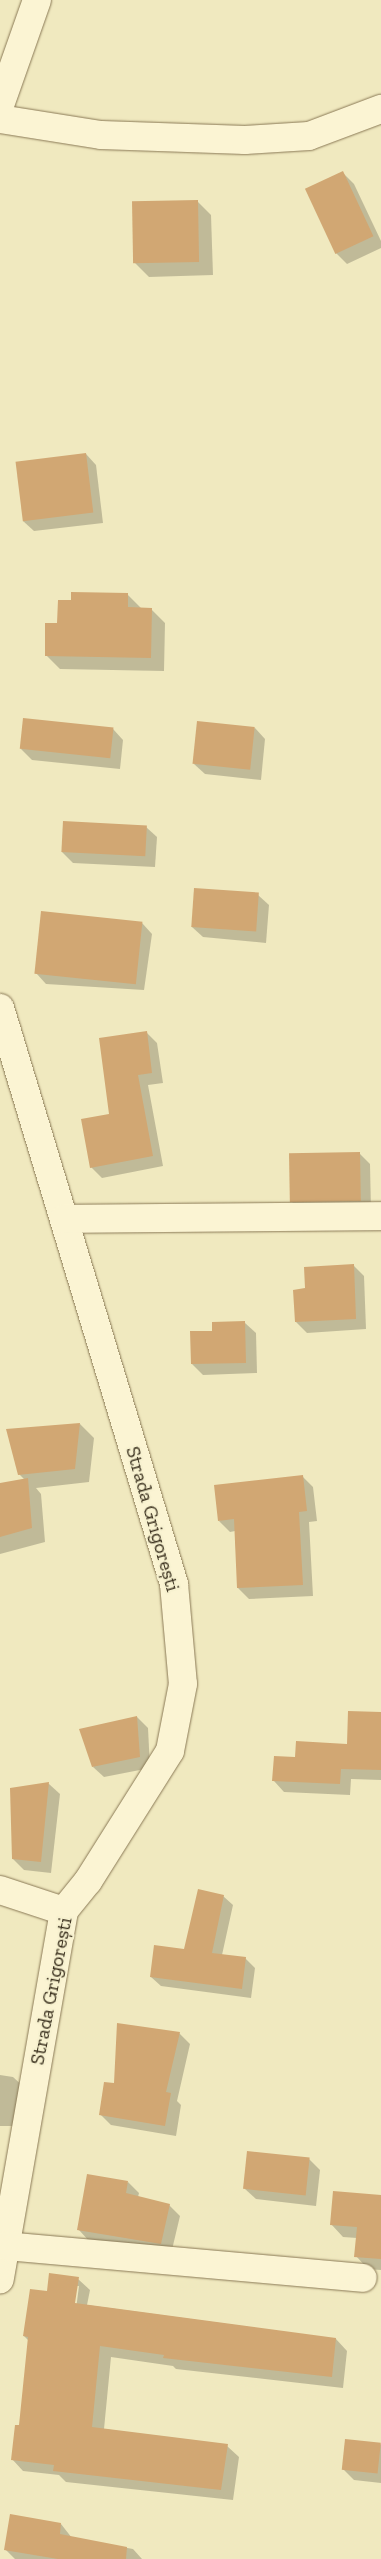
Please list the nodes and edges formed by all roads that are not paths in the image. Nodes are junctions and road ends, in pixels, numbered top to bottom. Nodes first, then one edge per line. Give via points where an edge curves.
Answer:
1 (37, 0) edge
2 (0, 105) edge
3 (381, 109) edge
4 (0, 119) edge
5 (0, 1008) edge
6 (381, 1216) edge
7 (64, 1219) junction
8 (0, 1890) edge
9 (64, 1911) junction
10 (5, 2246) junction
11 (362, 2278) dead end
12 (0, 2279) edge

1 - 2 street
3 - 4 street via 309,136 246,140 100,135
5 - 7 street, Strada Grigorești
6 - 7 street
7 - 9 street, Strada Grigorești via 174,1584 183,1684 170,1751 88,1881
8 - 9 street
9 - 10 street, Strada Grigorești
10 - 11 street
10 - 12 street, Strada Grigorești

